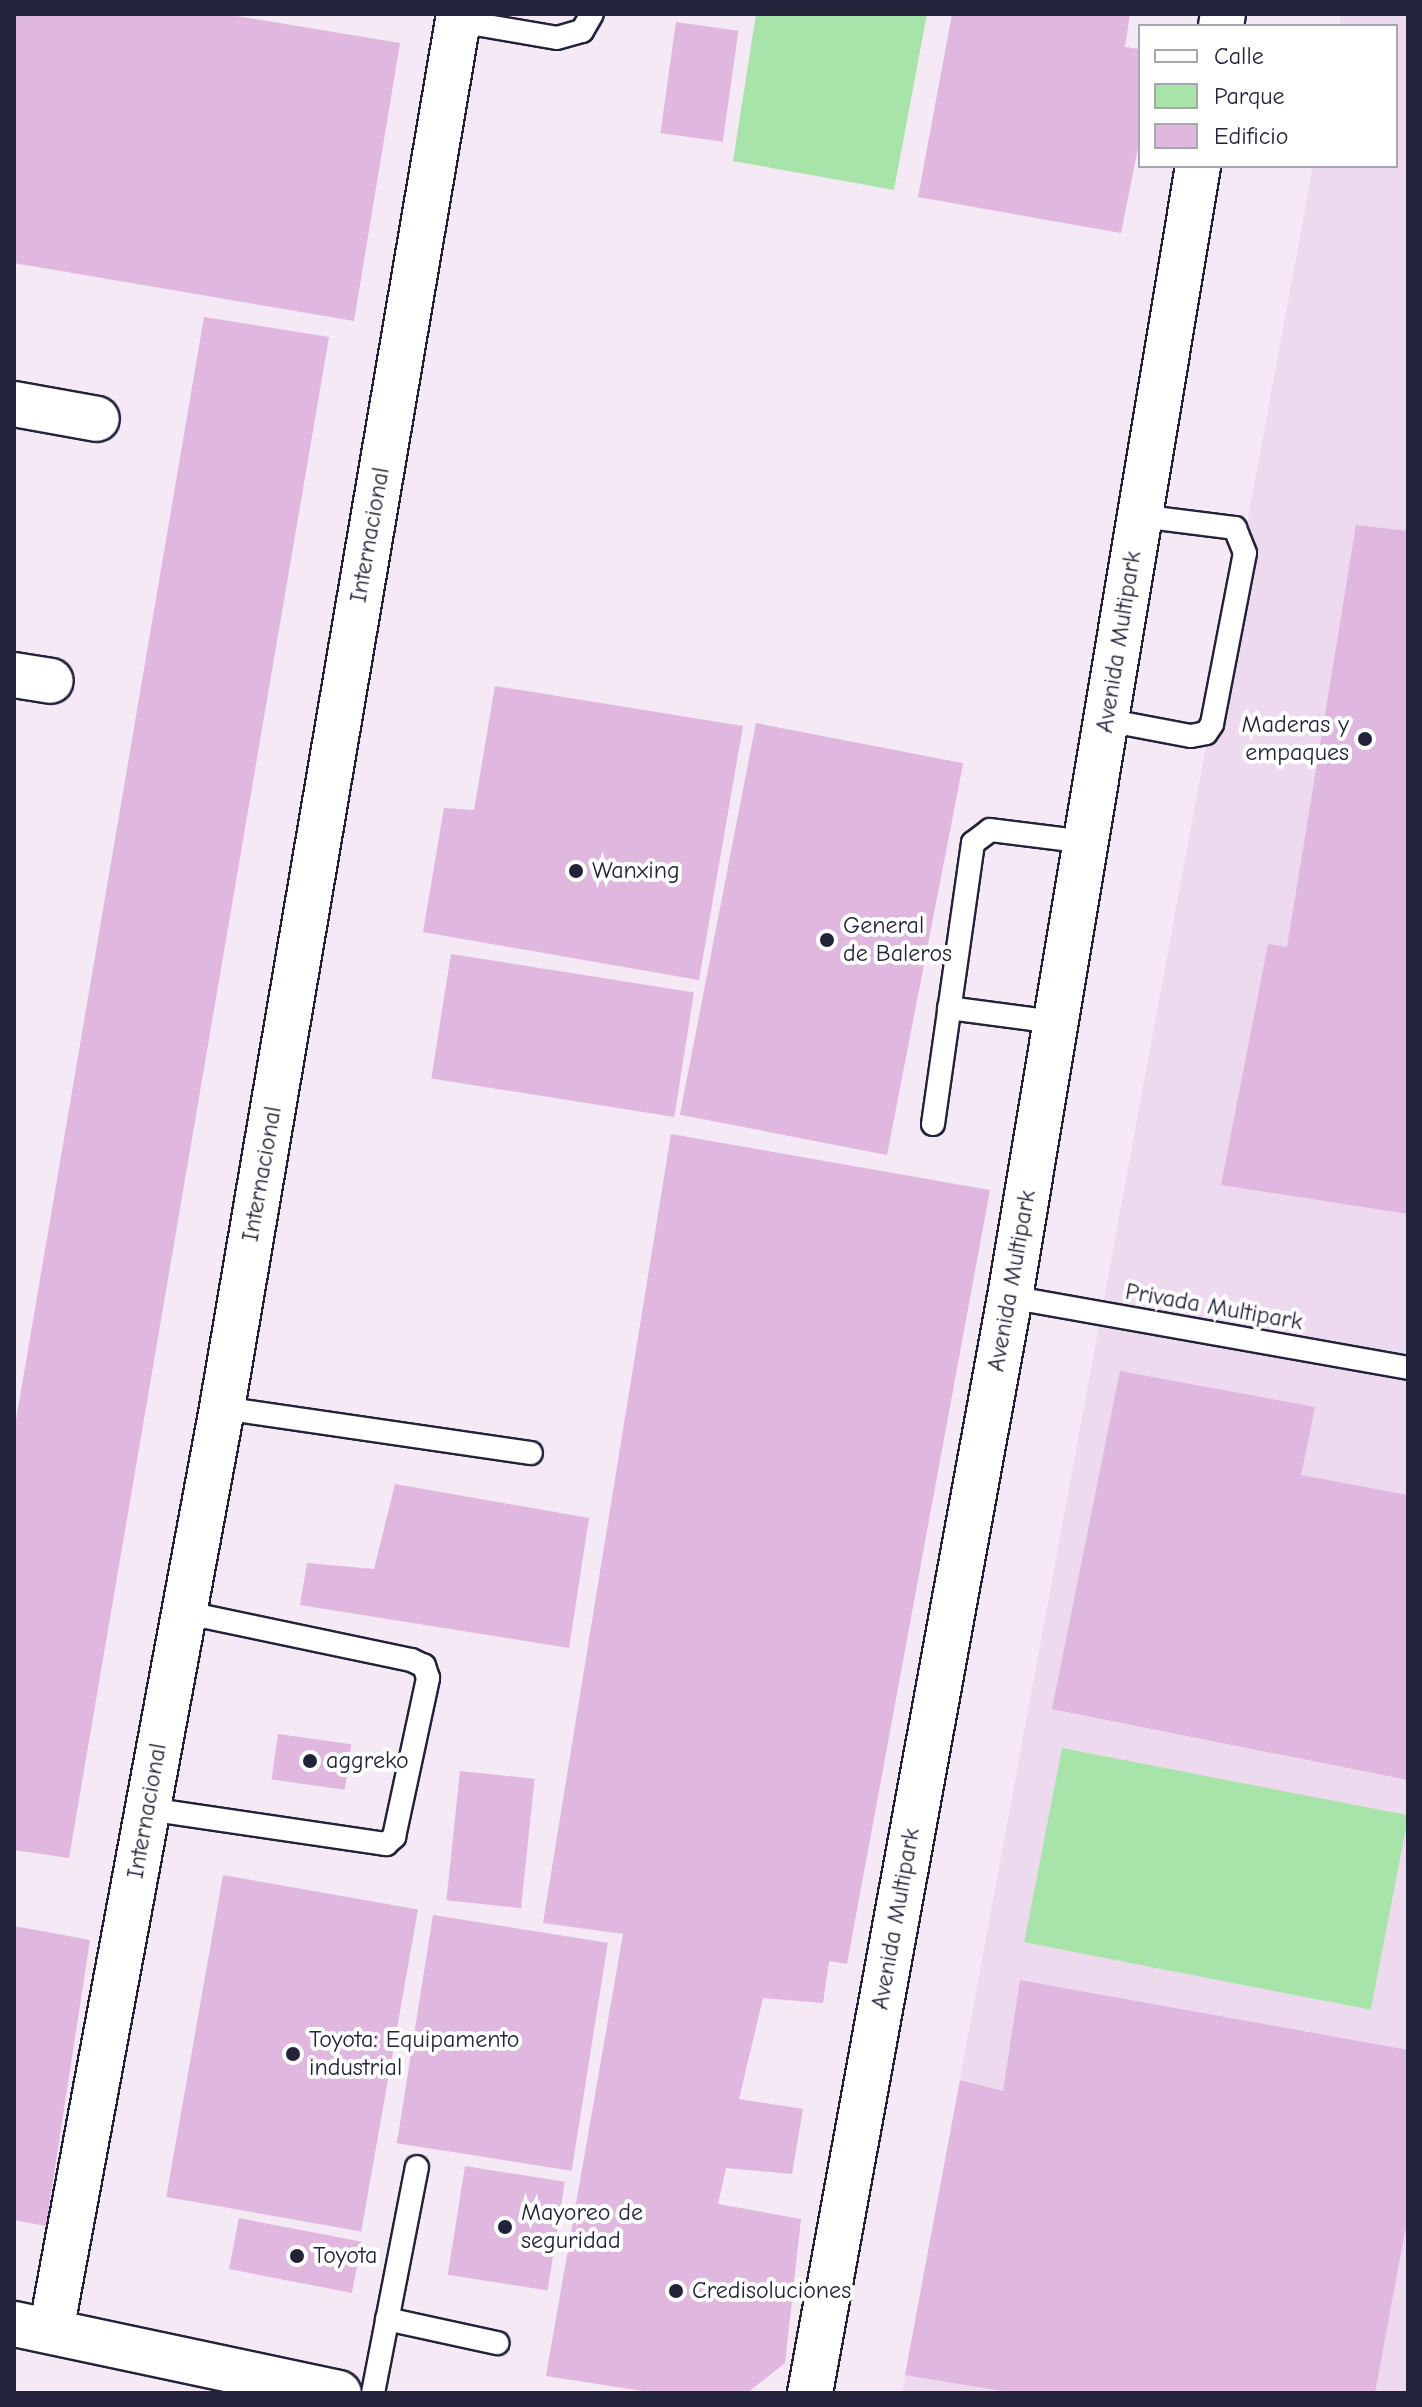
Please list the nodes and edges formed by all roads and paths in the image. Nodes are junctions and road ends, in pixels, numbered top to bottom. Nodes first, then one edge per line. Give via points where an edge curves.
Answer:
1 (592, 14) edge
2 (458, 17) edge
3 (1198, 168) edge
4 (14, 404) edge
5 (97, 419) dead end
6 (1140, 516) junction
7 (1106, 720) junction
8 (1086, 842) junction
9 (949, 1008) junction
10 (1056, 1022) junction
11 (933, 1124) dead end
12 (1010, 1297) junction
13 (1408, 1368) edge
14 (222, 1408) junction
15 (531, 1453) dead end
16 (184, 1612) junction
17 (148, 1809) junction
18 (417, 2167) dead end
19 (387, 2319) junction
20 (33, 2328) edge
21 (497, 2343) dead end
22 (339, 2393) edge
23 (373, 2393) edge
24 (810, 2393) edge

1 - 2 lane via 582,31 557,38
2 - 14 street, Internacional
3 - 6 street, Avenida Multipark
4 - 5 street
6 - 7 street, Avenida Multipark
6 - 7 lane via 1235,528 1245,553 1206,733 1191,736
7 - 8 street, Avenida Multipark
8 - 9 lane via 980,833 973,843
8 - 10 street, Avenida Multipark
9 - 10 lane
9 - 11 lane
10 - 12 street, Avenida Multipark
12 - 13 lane, Privada Multipark
12 - 24 street, Avenida Multipark
14 - 15 lane
14 - 16 street, Internacional
16 - 17 street, Internacional
16 - 17 lane via 411,1660 424,1666 428,1678 394,1837 386,1844
17 - 20 street, Internacional
18 - 19 lane
19 - 21 lane
19 - 23 lane
20 - 22 street

